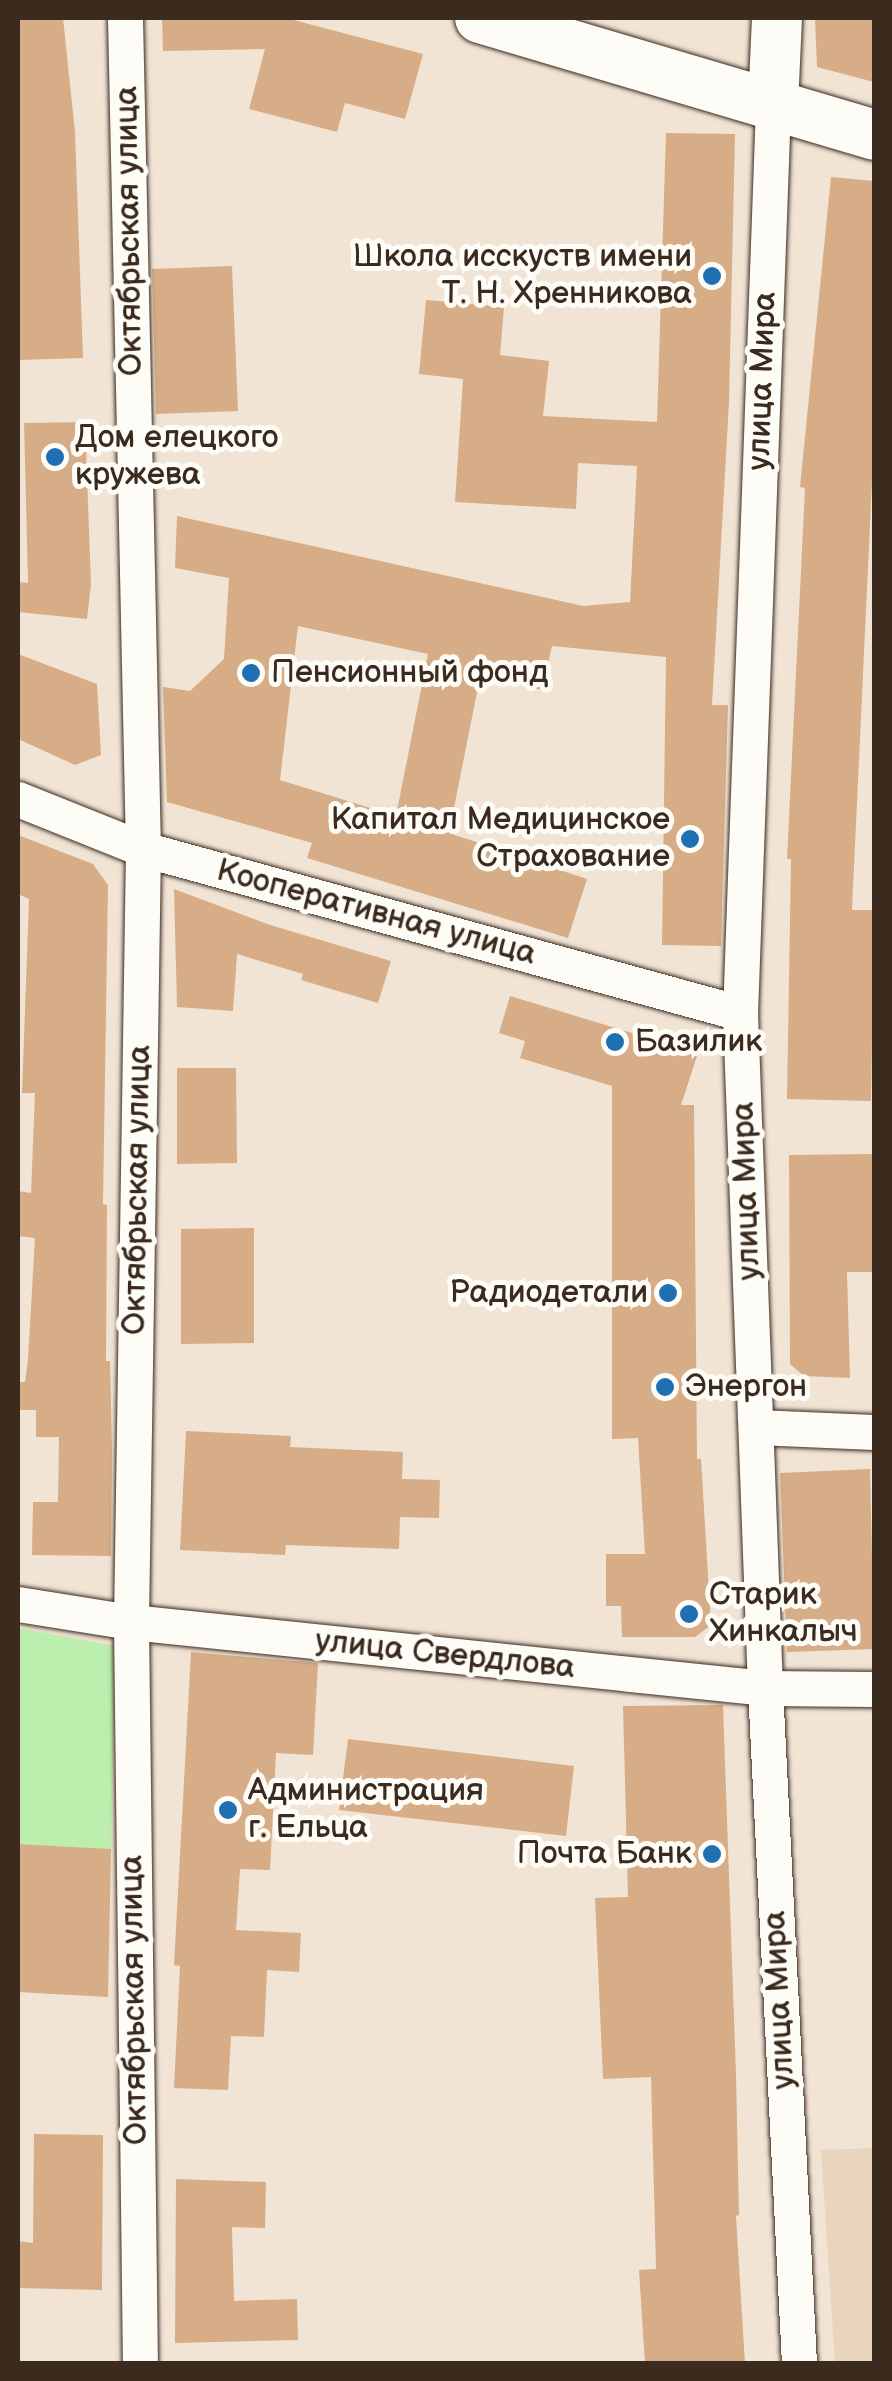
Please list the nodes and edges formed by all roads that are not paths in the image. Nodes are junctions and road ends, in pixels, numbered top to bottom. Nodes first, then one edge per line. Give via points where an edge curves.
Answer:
1 (125, 18) edge
2 (480, 18) edge
3 (776, 18) edge
4 (772, 106) junction
5 (874, 134) edge
6 (18, 799) edge
7 (143, 849) junction
8 (740, 1013) junction
9 (756, 1426) junction
10 (874, 1432) edge
11 (18, 1604) edge
12 (131, 1622) junction
13 (765, 1688) junction
14 (874, 1689) edge
15 (140, 2364) edge
16 (799, 2364) edge

1 - 7 street, Октябрьская улица
2 - 4 main road
3 - 4 main road, улица Мира
4 - 5 main road
4 - 8 street, улица Мира
6 - 7 street, Кооперативная улица
7 - 8 street, Кооперативная улица
7 - 12 street, Октябрьская улица
8 - 9 street, улица Мира
9 - 10 street
9 - 13 street, улица Мира
11 - 12 street, улица Свердлова
12 - 13 street, улица Свердлова
12 - 15 street, Октябрьская улица
13 - 14 street, улица Свердлова
13 - 16 street, улица Мира

